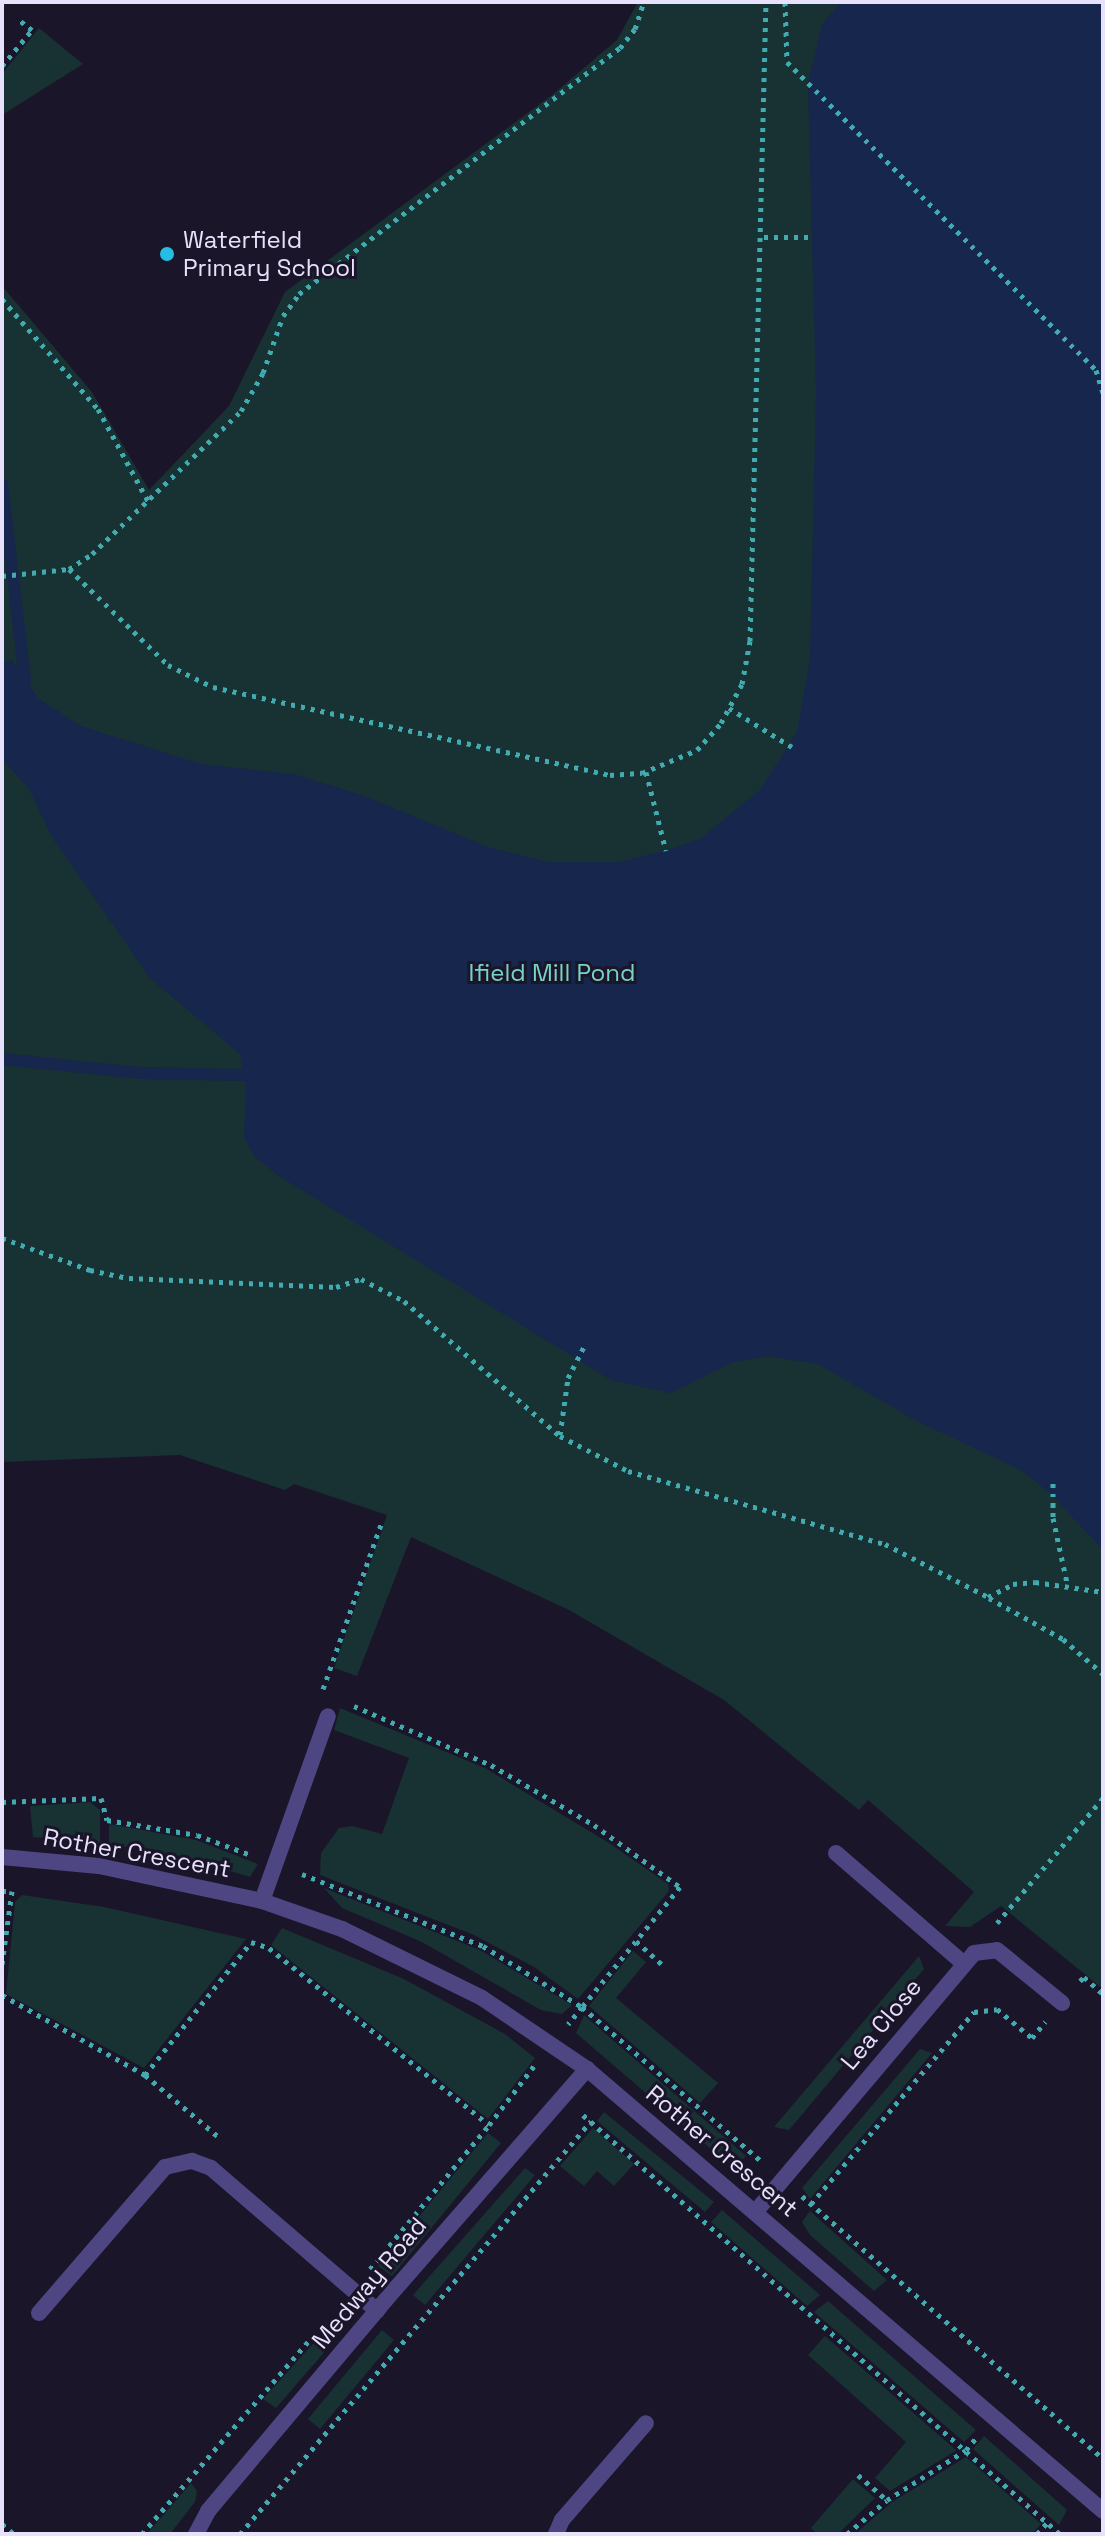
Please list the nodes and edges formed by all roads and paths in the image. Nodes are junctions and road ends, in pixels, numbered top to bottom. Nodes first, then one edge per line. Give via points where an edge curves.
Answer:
1 (644, 2) edge
2 (766, 2) edge
3 (785, 2) edge
4 (19, 20) dead end
5 (2, 66) edge
6 (764, 237) junction
7 (809, 237) dead end
8 (2, 299) edge
9 (1103, 393) edge
10 (148, 501) junction
11 (69, 569) junction
12 (2, 576) edge
13 (729, 708) junction
14 (792, 747) dead end
15 (646, 772) junction
16 (666, 851) dead end
17 (2, 1238) edge
18 (584, 1347) dead end
19 (560, 1436) junction
20 (1053, 1483) dead end
21 (382, 1521) dead end
22 (1067, 1583) junction
23 (1103, 1592) edge
24 (988, 1597) junction
25 (1103, 1674) edge
26 (334, 1699) junction
27 (328, 1716) joint
28 (1103, 1798) edge
29 (836, 1853) dead end
30 (2, 1857) edge
31 (2, 1891) edge
32 (262, 1901) junction
33 (636, 1941) junction
34 (985, 1948) junction
35 (963, 1963) junction
36 (2, 1964) edge
37 (665, 1967) dead end
38 (1103, 1994) edge
39 (2, 1995) edge
40 (1062, 2003) junction
41 (531, 2069) dead end
42 (587, 2069) junction
43 (559, 2096) junction
44 (591, 2121) junction
45 (489, 2125) dead end
46 (211, 2168) junction
47 (782, 2179) junction
48 (811, 2204) junction
49 (757, 2210) junction
50 (354, 2288) junction
51 (377, 2311) junction
52 (39, 2313) dead end
53 (993, 2419) junction
54 (646, 2423) dead end
55 (966, 2450) junction
56 (1103, 2459) edge
57 (858, 2475) dead end
58 (887, 2500) junction
59 (1103, 2511) edge
60 (1047, 2523) junction
61 (2, 2524) edge
62 (14, 2534) edge
63 (142, 2534) edge
64 (196, 2534) edge
65 (240, 2534) edge
66 (556, 2534) edge
67 (847, 2534) edge
68 (1037, 2534) edge
69 (1060, 2534) edge

1 - 10 path via 635,29 620,48 299,294 283,316 263,373 241,411
2 - 6 path
3 - 9 path via 787,62 1096,370
4 - 5 path via 32,30
6 - 7 path
6 - 13 path via 750,641 742,684
8 - 10 path via 98,409
10 - 11 path
11 - 12 path
11 - 15 path via 187,678 610,775
13 - 14 path
13 - 15 path via 697,750
15 - 16 path
17 - 19 path via 90,1270 129,1278 336,1287 361,1279 404,1301
18 - 19 path via 568,1378
19 - 24 path via 628,1471 885,1544
20 - 22 path via 1053,1518
21 - 26 path via 321,1694
22 - 23 path
22 - 24 path via 1013,1584
24 - 25 path via 1063,1639
26 - 27 path
26 - 33 path via 491,1765 654,1865 680,1887
27 - 32 street
28 - 34 path via 991,1930
29 - 35 street
30 - 32 street, Rother Crescent via 125,1871
31 - 36 path via 12,1891
32 - 42 street, Rother Crescent via 420,1964 552,2041
33 - 37 path
33 - 47 path via 582,2007
34 - 35 street, Lea Close
34 - 40 street via 1011,1960
35 - 47 street, Lea Close
38 - 40 path via 1084,1977
39 - 46 path via 145,2075 230,2146
40 - 48 path via 1032,2038 997,2009 974,2012
41 - 43 path
42 - 43 street, Medway Road
42 - 49 street, Rother Crescent
43 - 44 path
43 - 51 street, Medway Road
44 - 55 path
44 - 65 path
45 - 50 path
46 - 50 street
46 - 52 street via 192,2161 165,2167
47 - 48 path
47 - 49 street, Lea Close
48 - 56 path
49 - 53 street, Rother Crescent
50 - 51 street
50 - 63 path
51 - 64 street, Medway Road via 208,2511
53 - 55 path
53 - 59 street, Rother Crescent
54 - 66 street via 562,2520
55 - 58 path
55 - 60 path
57 - 58 path
58 - 67 path
60 - 68 path
60 - 69 path
61 - 62 path

